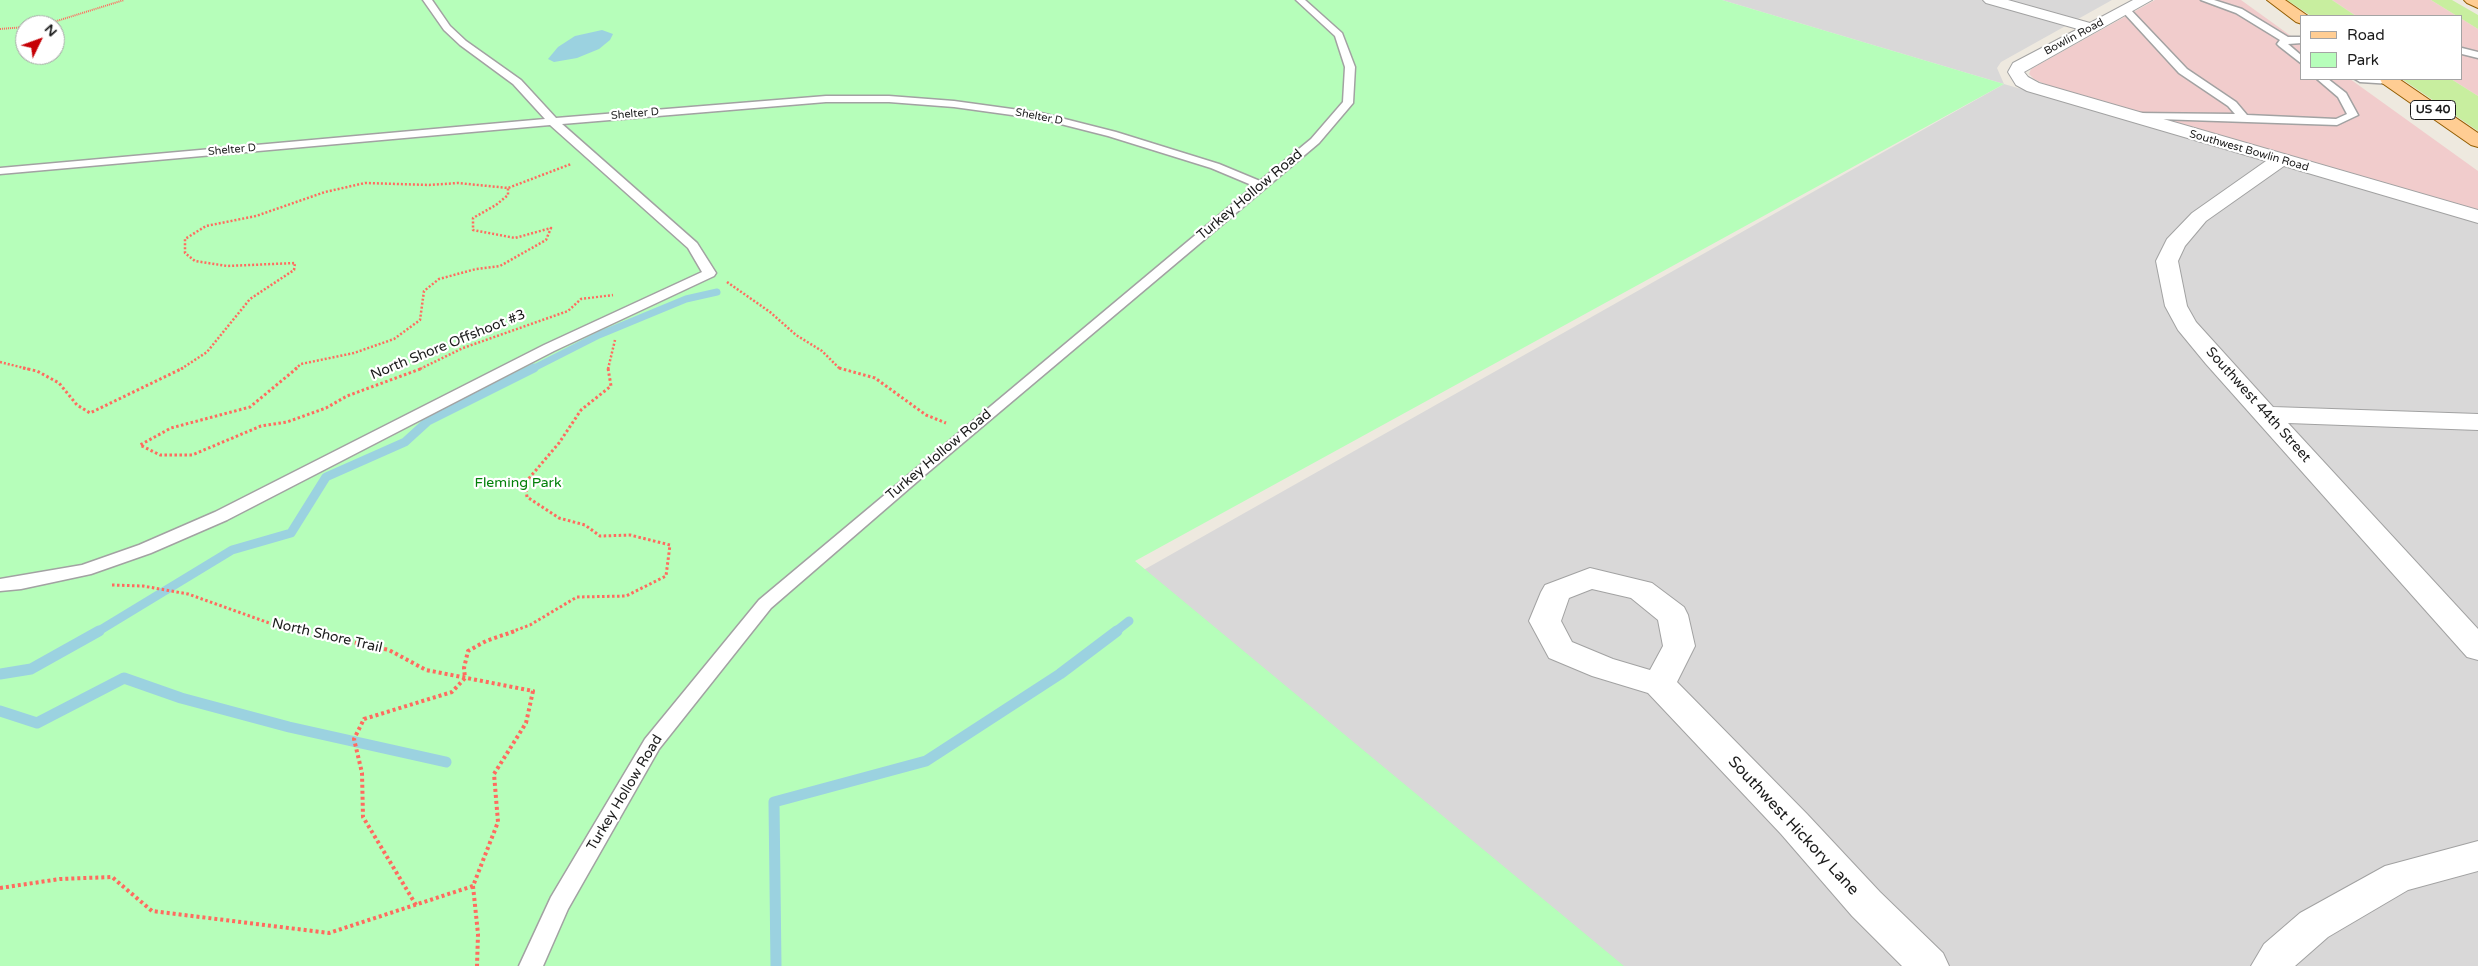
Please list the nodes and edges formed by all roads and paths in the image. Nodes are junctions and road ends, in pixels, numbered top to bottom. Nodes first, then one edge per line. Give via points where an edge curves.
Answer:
1 (124, 0) edge
2 (427, 0) edge
3 (1300, 0) edge
4 (1991, 0) edge
5 (2144, 0) edge
6 (2205, 0) edge
7 (2275, 0) edge
8 (2472, 0) edge
9 (2478, 3) edge
10 (2126, 10) junction
11 (65, 18) edge
12 (2300, 18) edge
13 (15, 28) edge
14 (2092, 28) junction
15 (0, 29) edge
16 (2286, 40) junction
17 (2300, 40) edge
18 (2463, 51) edge
19 (2478, 56) edge
20 (2300, 59) edge
21 (2323, 80) edge
22 (2390, 80) edge
23 (2022, 81) joint
24 (2132, 116) junction
25 (2243, 117) junction
26 (553, 122) junction
27 (2478, 140) edge
28 (590, 155) junction
29 (2280, 160) junction
30 (0, 171) edge
31 (1261, 185) junction
32 (508, 188) junction
33 (2478, 217) edge
34 (709, 273) junction
35 (627, 311) junction
36 (0, 362) edge
37 (2267, 415) junction
38 (2478, 422) edge
39 (966, 432) junction
40 (110, 584) dead end
41 (0, 585) edge
42 (2478, 649) edge
43 (466, 678) junction
44 (1659, 684) dead end
45 (2478, 856) edge
46 (473, 886) junction
47 (0, 888) edge
48 (416, 905) junction
49 (477, 966) edge
50 (531, 966) edge
51 (1929, 966) edge
52 (2271, 966) edge

1 - 11 path
2 - 26 lane via 447,28 517,82
3 - 31 lane, Turkey Hollow Road via 1339,36 1350,67 1348,104 1316,141
4 - 14 street
5 - 10 street, Bowlin Road
6 - 16 lane via 2239,11
7 - 12 main road
8 - 9 main road
10 - 14 street, Bowlin Road
10 - 25 lane via 2182,71 2232,104
13 - 15 path
14 - 23 street, Bowlin Road via 2019,67 2016,72
16 - 17 lane
16 - 20 lane via 2282,44
18 - 19 lane
21 - 25 lane via 2342,95 2353,115 2337,122
22 - 27 main road, US 40
23 - 24 street, Southwest Bowlin Road
24 - 25 lane
24 - 29 street, Southwest Bowlin Road
26 - 28 lane
26 - 30 lane, Shelter D
26 - 31 lane, Shelter D via 826,99 954,104 1041,116 1112,134 1215,166
28 - 32 path
28 - 34 lane via 693,246
29 - 33 street, Southwest Bowlin Road
29 - 37 street, Southwest 44th Street via 2199,217 2175,244 2167,261 2176,306 2186,325
31 - 39 lane, Turkey Hollow Road
32 - 35 path, North Shore Offshoot #3 via 508,195 473,218 473,230 515,238 551,228 546,240 500,266 439,279 424,291 420,320 394,339 354,353 301,364 250,407 171,428 140,445 160,455 192,455 261,426 287,422 326,408 347,396 410,374 463,348 568,311 581,299 630,295 632,303
32 - 36 path via 458,183 365,183 325,192 256,216 206,226 185,239 185,253 195,261 227,266 295,263 294,270 250,299 206,352 173,374 90,413 77,405 59,383 37,370
34 - 35 lane
34 - 39 path via 736,286 796,335 822,351 840,370 875,378 926,415
35 - 41 lane via 221,516 145,549 85,570
35 - 43 path via 614,340 607,371 611,386 581,410 559,443 544,457 526,483 528,497 559,518 585,525 600,536 630,535 670,545 666,576 626,596 577,598 530,626 486,641 468,651 464,668
37 - 38 street
37 - 42 street, Southwest 44th Street
39 - 50 lane, Turkey Hollow Road via 765,604 652,744 559,904
40 - 43 path, North Shore Trail via 188,594 272,624 388,650 426,670
43 - 46 path, North Shore Trail via 533,691 526,723 494,774 498,822
43 - 48 path via 452,692 364,719 354,739 362,773 363,817
44 - 51 street, Southwest Hickory Lane via 1866,904
45 - 52 street via 2398,877 2314,925
46 - 48 path
46 - 49 path, North Shore Trail via 478,934
47 - 48 path via 60,879 112,877 152,911 329,933

